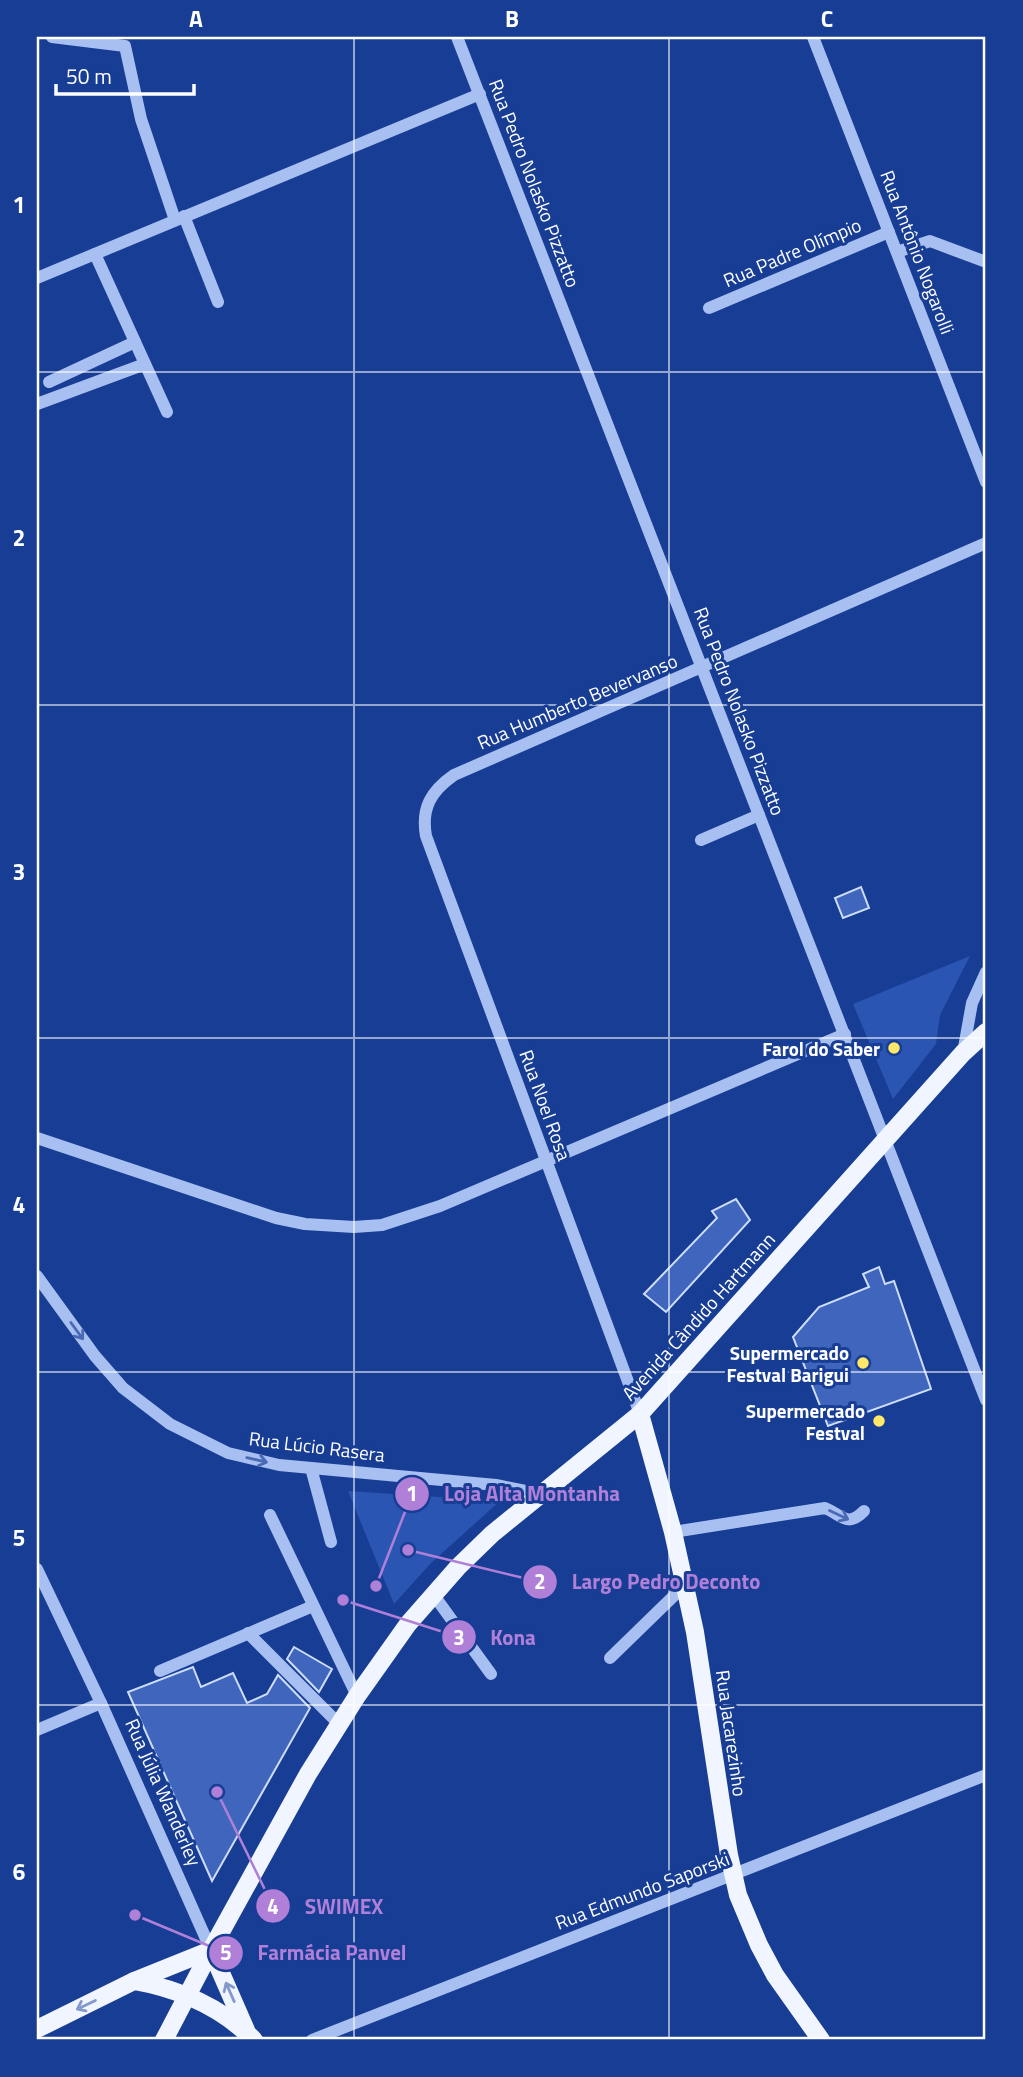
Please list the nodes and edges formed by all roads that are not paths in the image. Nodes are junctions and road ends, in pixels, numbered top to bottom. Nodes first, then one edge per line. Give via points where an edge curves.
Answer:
1 (52, 37) edge
2 (457, 37) edge
3 (813, 37) edge
4 (480, 94) junction
5 (180, 218) junction
6 (889, 232) junction
7 (897, 252) junction
8 (95, 254) junction
9 (986, 262) edge
10 (37, 278) edge
11 (218, 302) dead end
12 (709, 308) dead end
13 (135, 342) junction
14 (145, 364) junction
15 (49, 382) dead end
16 (37, 404) edge
17 (167, 412) dead end
18 (986, 482) edge
19 (986, 543) edge
20 (702, 668) junction
21 (425, 808) joint
22 (760, 815) junction
23 (701, 839) dead end
24 (986, 972) edge
25 (986, 1032) edge
26 (845, 1034) junction
27 (963, 1053) junction
28 (37, 1138) edge
29 (886, 1140) junction
30 (546, 1161) junction
31 (37, 1276) edge
32 (986, 1400) edge
33 (640, 1414) junction
34 (312, 1468) junction
35 (540, 1494) junction
36 (864, 1511) dead end
37 (270, 1515) dead end
38 (673, 1532) junction
39 (331, 1542) dead end
40 (37, 1569) edge
41 (685, 1585) junction
42 (433, 1594) junction
43 (313, 1606) junction
44 (248, 1633) junction
45 (610, 1658) dead end
46 (160, 1671) dead end
47 (491, 1674) dead end
48 (357, 1696) junction
49 (101, 1703) junction
50 (339, 1724) junction
51 (37, 1730) edge
52 (986, 1775) edge
53 (733, 1875) junction
54 (211, 1950) junction
55 (134, 1981) junction
56 (188, 1995) junction
57 (37, 2029) edge
58 (251, 2038) edge
59 (164, 2040) edge
60 (312, 2040) edge
61 (821, 2040) edge

1 - 5 street via 125,46 141,119
2 - 4 street, Rua Pedro Nolasko Pizzatto
3 - 6 street, Rua Antônio Nogarolli
4 - 5 street
4 - 20 street, Rua Pedro Nolasko Pizzatto
5 - 8 street
5 - 11 street
6 - 7 street, Rua Antônio Nogarolli
6 - 12 street, Rua Padre Olímpio
7 - 9 street via 930,241
7 - 18 street, Rua Antônio Nogarolli
8 - 10 street
8 - 13 street
13 - 14 street
13 - 15 street
14 - 16 street
14 - 17 street
19 - 20 street, Rua Humberto Bevervanso
20 - 21 street, Rua Humberto Bevervanso via 454,775 441,784
20 - 22 street, Rua Pedro Nolasko Pizzatto
21 - 30 street, Rua Noel Rosa via 426,836
22 - 23 street
22 - 26 street, Rua Pedro Nolasko Pizzatto
24 - 27 street via 972,1003
25 - 27 main road, Avenida Cândido Hartmann
26 - 29 street, Rua Pedro Nolasko Pizzatto
26 - 30 street
27 - 29 main road, Avenida Cândido Hartmann
28 - 30 street via 276,1218 330,1227 382,1225 414,1216
29 - 32 street, Rua Pedro Nolasko Pizzatto
29 - 33 main road, Avenida Cândido Hartmann
30 - 33 street, Rua Noel Rosa
31 -> 34 street, Rua Lúcio Rasera via 106,1370 142,1405 228,1453
33 - 35 main road, Avenida Cândido Hartmann
33 - 38 main road, Rua Jacarezinho
34 - 35 street, Rua Lúcio Rasera via 496,1485
34 - 39 street
35 - 42 main road, Avenida Cândido Hartmann via 492,1534
38 -> 36 street via 825,1508 846,1520 856,1519
37 - 43 street
38 - 41 main road, Rua Jacarezinho
40 - 49 street, Rua Júlia Wanderley
41 - 45 street
41 - 53 main road, Rua Jacarezinho
42 - 47 street
42 - 48 main road, Avenida Cândido Hartmann
43 - 44 street
43 - 48 street
44 - 46 street
44 - 50 street
48 - 50 main road, Avenida Cândido Hartmann
49 - 51 street
49 - 54 street, Rua Júlia Wanderley
50 - 54 main road, Avenida Cândido Hartmann
52 - 53 street, Rua Edmundo Saporski
53 - 60 street, Rua Edmundo Saporski
53 - 61 main road, Rua Jacarezinho via 747,1919 775,1975
54 - 55 main road
54 - 56 main road, Avenida Cândido Hartmann
58 -> 54 main road, Rua Júlia Wanderley
55 - 56 main road, Rua Júlia Wanderley
55 -> 57 main road
56 - 58 main road, Rua Júlia Wanderley via 228,2018
56 - 59 main road, Avenida Cândido Hartmann

